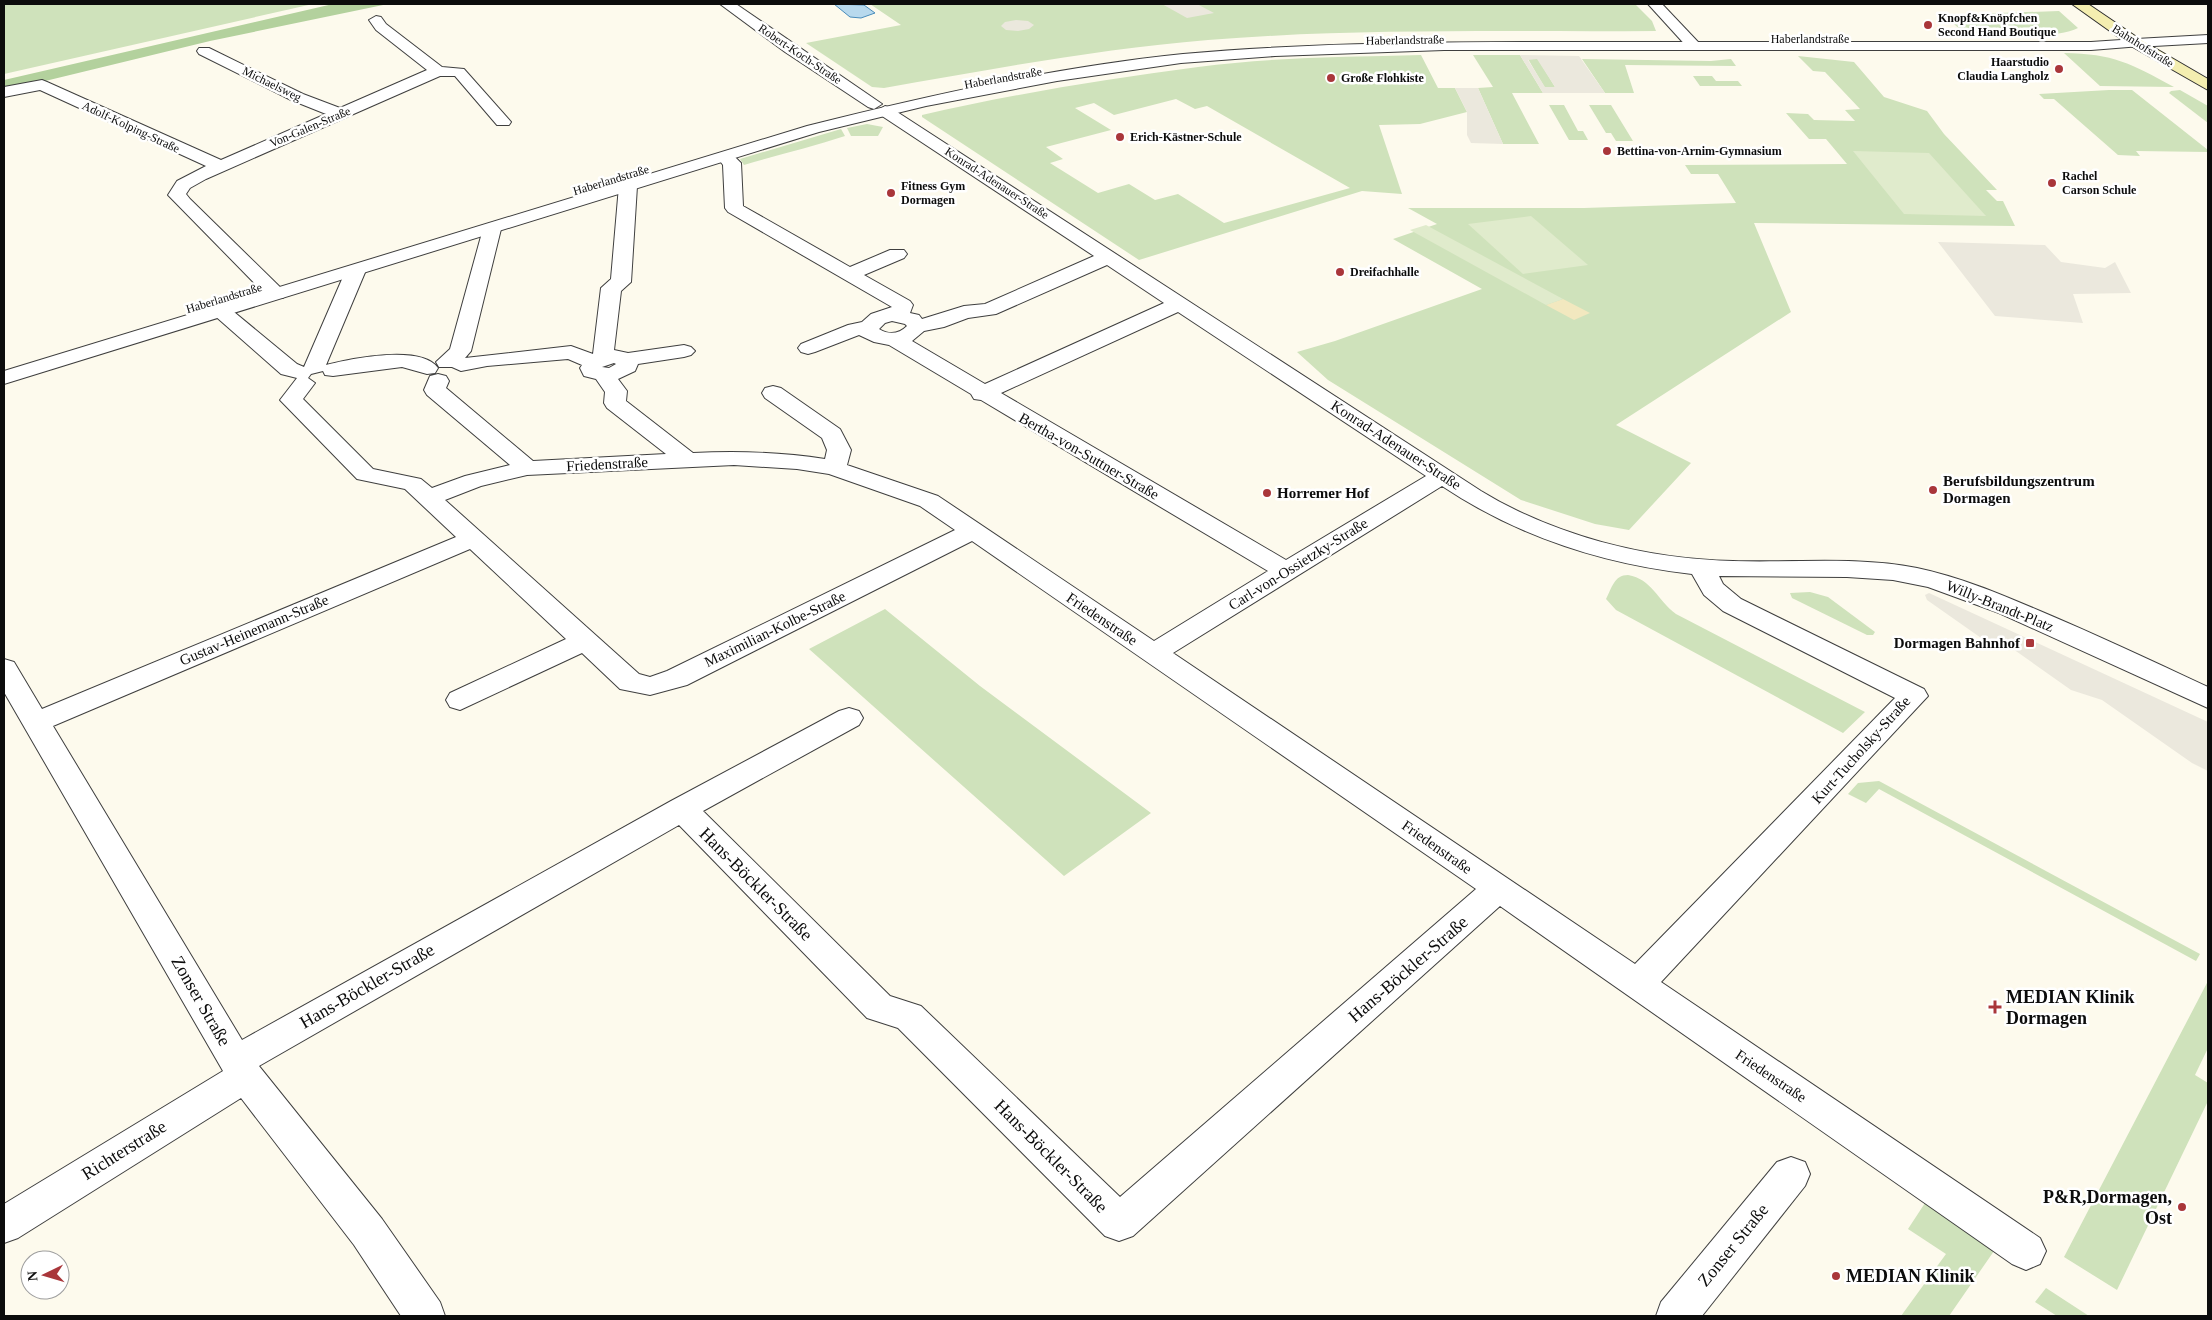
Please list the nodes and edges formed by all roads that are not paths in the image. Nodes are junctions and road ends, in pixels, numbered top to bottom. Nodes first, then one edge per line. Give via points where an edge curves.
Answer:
1 (727, 4) edge
2 (1655, 4) edge
3 (2079, 4) edge
4 (376, 20) dead end
5 (2208, 39) edge
6 (1690, 42) junction
7 (2136, 43) junction
8 (204, 51) dead end
9 (438, 71) junction
10 (2208, 85) edge
11 (4, 92) edge
12 (879, 107) junction
13 (342, 114) junction
14 (503, 122) dead end
15 (725, 157) junction
16 (221, 166) junction
17 (628, 186) junction
18 (492, 229) junction
19 (897, 254) dead end
20 (1109, 257) junction
21 (356, 270) junction
22 (849, 274) junction
23 (272, 289) junction
24 (1180, 303) junction
25 (221, 311) junction
26 (899, 315) junction
27 (917, 326) junction
28 (868, 328) junction
29 (892, 339) junction
30 (808, 348) dead end
31 (684, 351) dead end
32 (4, 365) edge
33 (601, 365) junction
34 (443, 369) junction
35 (313, 373) junction
36 (4, 378) edge
37 (773, 393) dead end
38 (982, 394) junction
39 (686, 459) junction
40 (527, 468) junction
41 (834, 468) junction
42 (1442, 476) junction
43 (429, 498) junction
44 (971, 532) junction
45 (473, 539) junction
46 (1628, 556) joint
47 (1701, 567) junction
48 (1286, 571) junction
49 (584, 641) junction
50 (1154, 653) junction
51 (4, 668) edge
52 (2208, 698) edge
53 (460, 700) dead end
54 (850, 718) dead end
55 (37, 722) junction
56 (682, 809) junction
57 (1498, 889) junction
58 (1637, 985) junction
59 (240, 1069) junction
60 (1790, 1174) dead end
61 (4, 1225) edge
62 (2026, 1251) dead end
63 (425, 1316) edge
64 (1676, 1316) edge

1 - 12 street, Robert-Koch-Straße
2 - 6 street
3 - 7 main road, Bahnhofstraße
4 - 9 street
5 - 7 street, Haberlandstraße
6 - 7 street, Haberlandstraße via 2080,46
6 - 12 street, Haberlandstraße via 1382,47 1222,55 1058,76
7 - 10 main road, Bahnhofstraße
8 - 13 street, Michaelsweg via 297,97
9 - 13 street, Von-Galen-Straße
9 - 14 street via 459,72
11 - 16 street, Adolf-Kolping-Straße via 42,85
12 - 15 street, Haberlandstraße
12 - 20 street, Konrad-Adenauer-Straße
12 - 23 street, Haberlandstraße via 715,148
13 - 16 street, Von-Galen-Straße
15 - 17 street, Haberlandstraße
15 - 22 street via 732,163 734,208
16 - 23 street, Von-Galen-Straße via 183,185 177,195
17 - 18 street, Haberlandstraße
17 - 33 street, Haberlandstraße via 620,282 611,288
18 - 21 street, Haberlandstraße
18 - 34 street via 460,350
19 - 22 street
20 - 24 street, Konrad-Adenauer-Straße
20 - 27 street via 989,310 964,312 937,323
21 - 23 street, Haberlandstraße
21 - 35 street
22 - 26 street via 902,305
23 - 25 street, Haberlandstraße
23 - 32 street, Haberlandstraße
24 - 38 street
24 - 42 street, Konrad-Adenauer-Straße
25 - 35 street via 289,369
25 - 36 street, Haberlandstraße
26 - 27 street via 912,319
26 - 28 street via 878,318
27 - 29 street via 912,333
28 - 29 street, Bertha-von-Suttner-Straße via 873,335
28 - 30 street via 854,329
29 - 38 street, Bertha-von-Suttner-Straße
31 - 33 street via 627,360 624,369
33 - 34 street via 571,352 487,360
33 - 39 street, Friedenstraße via 606,380 616,391 615,403
34 - 35 street via 403,360
34 - 40 street via 435,390
35 - 43 street, Maximilian-Kolbe-Straße via 291,400 365,474 413,484
37 - 41 street via 832,434 839,450
38 - 48 street, Bertha-von-Suttner-Straße
39 - 40 street, Friedenstraße
39 - 41 street, Friedenstraße via 734,458
40 - 43 street, Friedenstraße via 473,481
41 - 44 street, Friedenstraße via 929,502
42 - 46 street, Konrad-Adenauer-Straße via 1489,506 1538,528
42 - 48 street, Carl-von-Ossietzky-Straße
43 - 45 street, Maximilian-Kolbe-Straße
44 - 49 street, Maximilian-Kolbe-Straße via 677,678 650,686 630,682
44 - 50 street, Friedenstraße
45 - 49 street, Maximilian-Kolbe-Straße
45 - 55 street, Gustav-Heinemann-Straße
46 - 47 street, Willy-Brandt-Platz
47 - 52 street, Willy-Brandt-Platz via 1845,568 1916,576 1956,586 2066,632
47 - 58 street, Kurt-Tucholsky-Straße via 1713,589 1732,605 1914,696
48 - 50 street, Carl-von-Ossietzky-Straße
49 - 53 street
50 - 57 street, Friedenstraße
51 - 55 street, Zonser Straße
54 - 56 street, Hans-Böckler-Straße
55 - 59 street, Zonser Straße
56 - 57 street, Hans-Böckler-Straße via 879,1008 909,1016 1119,1223
56 - 59 street, Hans-Böckler-Straße
57 - 58 street, Friedenstraße
58 - 62 street, Friedenstraße
59 - 61 street, Richterstraße
59 - 63 street, Zonser Straße via 368,1232
60 - 64 street, Zonser Straße

